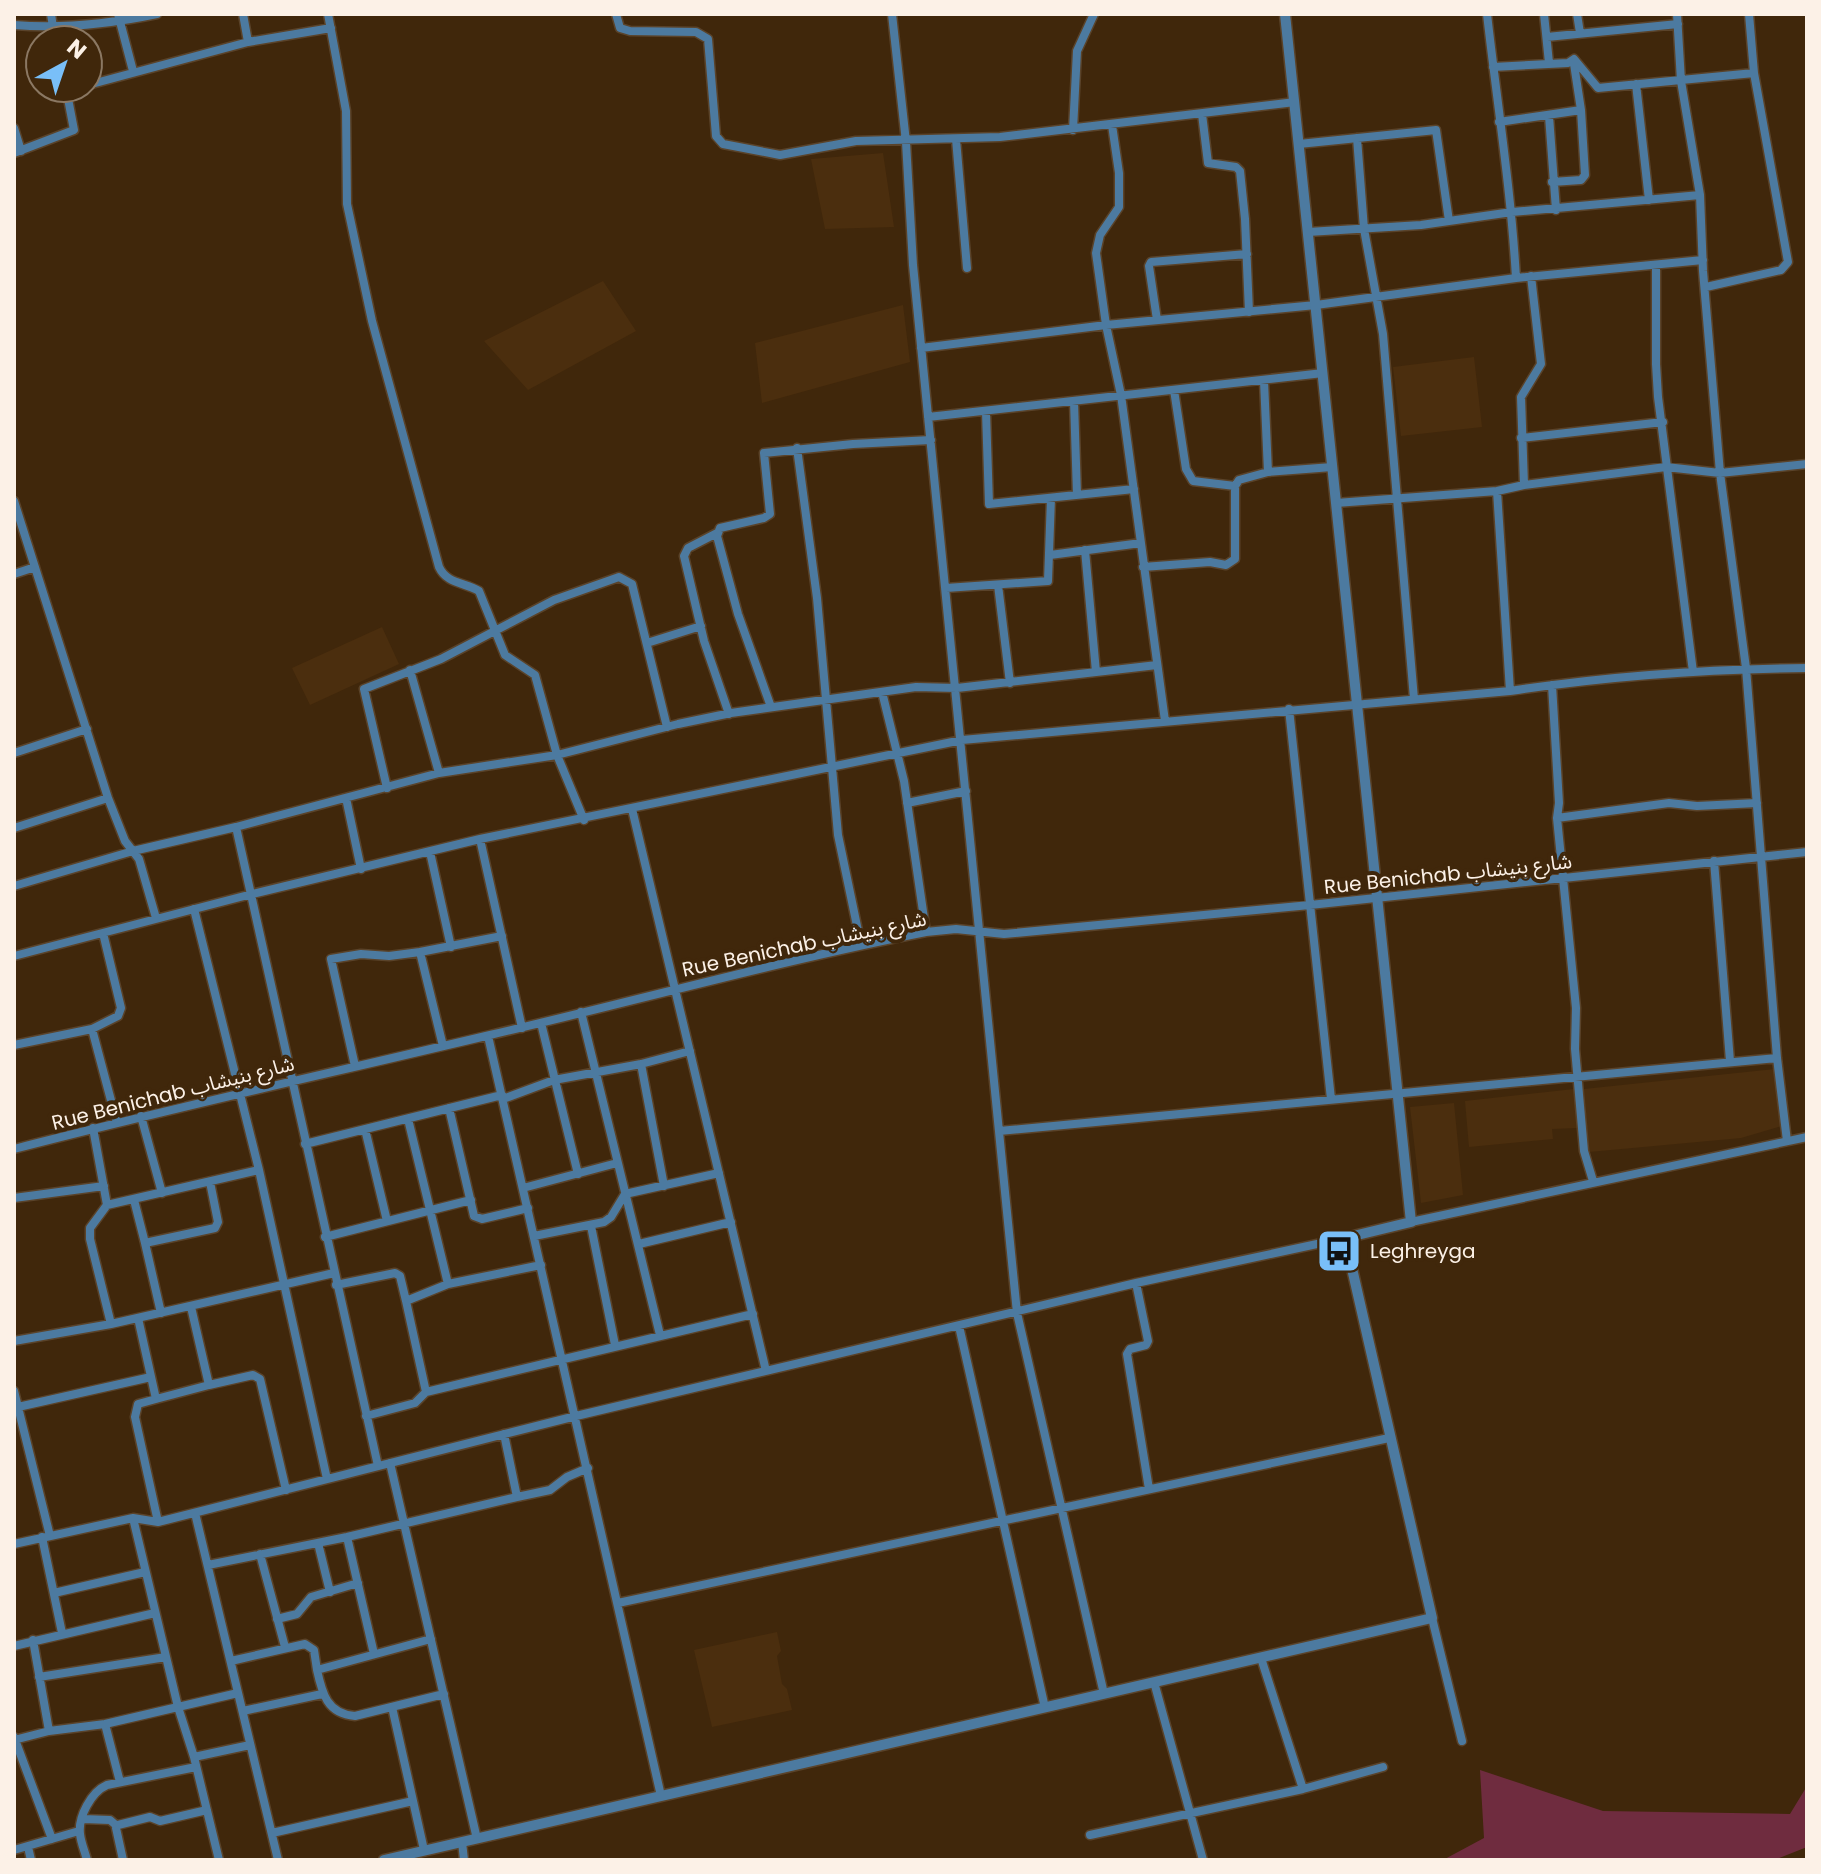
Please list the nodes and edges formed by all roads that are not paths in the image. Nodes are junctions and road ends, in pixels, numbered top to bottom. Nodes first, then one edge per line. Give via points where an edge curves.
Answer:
1 (157, 14) edge
2 (243, 14) edge
3 (328, 14) edge
4 (616, 14) edge
5 (892, 14) edge
6 (1094, 14) edge
7 (1285, 14) edge
8 (1487, 14) edge
9 (1544, 14) edge
10 (1577, 14) edge
11 (1749, 14) edge
12 (1636, 15) edge
13 (119, 18) edge
14 (1678, 19) edge
15 (79, 24) edge
16 (1638, 27) junction
17 (331, 28) junction
18 (1580, 33) junction
19 (1547, 37) junction
20 (248, 42) junction
21 (1574, 59) junction
22 (1549, 63) junction
23 (1493, 67) junction
24 (133, 71) junction
25 (1754, 73) junction
26 (104, 80) edge
27 (1681, 81) junction
28 (1636, 84) junction
29 (1295, 102) junction
30 (71, 104) edge
31 (1581, 110) junction
32 (1202, 114) junction
33 (1549, 116) junction
34 (1499, 122) junction
35 (1112, 125) junction
36 (14, 128) edge
37 (1073, 130) junction
38 (1357, 138) junction
39 (956, 139) junction
40 (906, 142) junction
41 (1299, 144) junction
42 (18, 152) edge
43 (1552, 182) junction
44 (1700, 195) junction
45 (1649, 200) junction
46 (1556, 210) junction
47 (1512, 212) junction
48 (1449, 221) junction
49 (1364, 229) junction
50 (1308, 232) junction
51 (1247, 254) junction
52 (1703, 260) junction
53 (1656, 266) junction
54 (967, 268) dead end
55 (1531, 276) junction
56 (1516, 278) junction
57 (1706, 287) junction
58 (1375, 295) junction
59 (1316, 305) junction
60 (1249, 312) junction
61 (1157, 320) junction
62 (1106, 325) junction
63 (921, 348) junction
64 (1323, 373) junction
65 (1264, 381) junction
66 (1174, 390) junction
67 (1121, 395) junction
68 (1074, 401) junction
69 (986, 412) junction
70 (928, 417) junction
71 (1663, 422) junction
72 (1521, 438) junction
73 (931, 440) junction
74 (797, 448) junction
75 (1807, 464) edge
76 (1332, 467) junction
77 (1666, 467) junction
78 (1268, 472) junction
79 (1720, 473) junction
80 (1524, 485) junction
81 (1235, 486) junction
82 (1134, 489) junction
83 (1497, 491) junction
84 (1077, 495) junction
85 (1051, 498) junction
86 (1398, 499) junction
87 (14, 501) edge
88 (1336, 503) junction
89 (717, 533) junction
90 (1141, 543) junction
91 (1085, 550) junction
92 (1050, 555) junction
93 (35, 567) junction
94 (1143, 567) junction
95 (14, 574) edge
96 (998, 585) junction
97 (946, 588) junction
98 (701, 626) junction
99 (496, 631) junction
100 (647, 643) junction
101 (1157, 665) junction
102 (1746, 668) junction
103 (1807, 668) edge
104 (410, 670) junction
105 (1096, 672) junction
106 (1693, 672) junction
107 (1010, 683) junction
108 (1552, 685) junction
109 (957, 688) junction
110 (1510, 691) junction
111 (882, 692) junction
112 (827, 699) junction
113 (1414, 699) junction
114 (1357, 703) junction
115 (771, 707) junction
116 (1289, 709) junction
117 (729, 714) junction
118 (1165, 721) junction
119 (667, 727) junction
120 (87, 729) junction
121 (962, 740) junction
122 (14, 753) edge
123 (557, 755) junction
124 (897, 755) junction
125 (832, 768) junction
126 (439, 773) junction
127 (387, 788) junction
128 (966, 791) junction
129 (108, 798) junction
130 (346, 798) junction
131 (907, 803) junction
132 (1757, 803) junction
133 (632, 809) junction
134 (1557, 818) junction
135 (584, 820) junction
136 (236, 827) junction
137 (14, 828) edge
138 (480, 839) junction
139 (133, 851) junction
140 (430, 852) junction
141 (1807, 852) edge
142 (1761, 857) junction
143 (1714, 861) junction
144 (361, 869) junction
145 (1563, 877) junction
146 (14, 886) edge
147 (252, 894) junction
148 (1377, 898) junction
149 (1310, 905) junction
150 (194, 909) junction
151 (156, 918) junction
152 (926, 932) junction
153 (979, 932) junction
154 (103, 933) junction
155 (502, 936) junction
156 (861, 945) junction
157 (451, 947) junction
158 (420, 952) junction
159 (14, 956) edge
160 (675, 988) junction
161 (581, 1012) junction
162 (541, 1023) junction
163 (522, 1028) junction
164 (92, 1029) junction
165 (488, 1036) junction
166 (14, 1045) edge
167 (443, 1046) junction
168 (690, 1051) junction
169 (1777, 1058) junction
170 (1730, 1061) junction
171 (641, 1064) junction
172 (355, 1066) junction
173 (596, 1071) junction
174 (1579, 1077) junction
175 (554, 1080) junction
176 (290, 1081) junction
177 (239, 1093) junction
178 (1397, 1093) junction
179 (502, 1097) junction
180 (1331, 1099) junction
181 (449, 1108) junction
182 (141, 1116) junction
183 (408, 1119) junction
184 (117, 1123) junction
185 (93, 1128) junction
186 (365, 1129) junction
187 (999, 1131) junction
188 (1807, 1137) edge
189 (1787, 1141) junction
190 (305, 1144) junction
191 (14, 1149) edge
192 (617, 1163) junction
193 (259, 1170) junction
194 (719, 1173) junction
195 (578, 1174) junction
196 (1593, 1181) junction
197 (210, 1182) junction
198 (104, 1186) junction
199 (664, 1186) junction
200 (523, 1188) junction
201 (162, 1193) junction
202 (625, 1194) junction
203 (14, 1198) edge
204 (134, 1200) junction
205 (471, 1200) junction
206 (107, 1205) junction
207 (528, 1208) junction
208 (429, 1211) junction
209 (387, 1221) junction
210 (731, 1222) junction
211 (1411, 1222) junction
212 (591, 1226) junction
213 (534, 1236) junction
214 (325, 1237) junction
215 (1345, 1238) junction
216 (145, 1243) junction
217 (639, 1244) junction
218 (541, 1265) junction
219 (334, 1273) junction
220 (1136, 1283) junction
221 (448, 1284) junction
222 (283, 1285) junction
223 (336, 1285) junction
224 (406, 1301) junction
225 (191, 1307) junction
226 (161, 1313) junction
227 (1017, 1313) junction
228 (753, 1314) junction
229 (138, 1318) junction
230 (111, 1324) junction
231 (959, 1326) junction
232 (660, 1335) junction
233 (14, 1341) edge
234 (615, 1345) junction
235 (563, 1358) junction
236 (766, 1371) junction
237 (151, 1377) junction
238 (209, 1385) junction
239 (14, 1391) edge
240 (426, 1392) junction
241 (156, 1399) junction
242 (18, 1407) junction
243 (366, 1416) junction
244 (576, 1416) junction
245 (504, 1434) junction
246 (1389, 1438) junction
247 (390, 1463) junction
248 (378, 1466) junction
249 (588, 1468) junction
250 (327, 1479) junction
251 (1149, 1489) junction
252 (286, 1490) junction
253 (517, 1497) junction
254 (1062, 1509) junction
255 (195, 1513) junction
256 (133, 1518) junction
257 (1002, 1521) junction
258 (158, 1522) junction
259 (404, 1524) junction
260 (46, 1536) junction
261 (347, 1537) junction
262 (318, 1543) junction
263 (14, 1544) edge
264 (260, 1554) junction
265 (208, 1565) junction
266 (145, 1572) junction
267 (358, 1583) junction
268 (330, 1592) junction
269 (54, 1593) junction
270 (618, 1603) junction
271 (155, 1613) junction
272 (1432, 1618) junction
273 (277, 1619) junction
274 (62, 1633) junction
275 (431, 1639) junction
276 (33, 1640) junction
277 (14, 1646) edge
278 (285, 1647) junction
279 (374, 1654) junction
280 (166, 1657) junction
281 (1261, 1658) junction
282 (231, 1661) junction
283 (317, 1670) junction
284 (39, 1677) junction
285 (1154, 1682) junction
286 (238, 1693) junction
287 (322, 1694) junction
288 (444, 1694) junction
289 (1104, 1694) junction
290 (178, 1707) junction
291 (392, 1707) junction
292 (1045, 1708) junction
293 (243, 1711) junction
294 (105, 1724) junction
295 (49, 1731) junction
296 (14, 1739) edge
297 (1462, 1741) dead end
298 (250, 1745) junction
299 (195, 1762) junction
300 (1383, 1767) dead end
301 (120, 1782) junction
302 (1303, 1789) junction
303 (661, 1796) junction
304 (413, 1801) junction
305 (207, 1810) junction
306 (1192, 1813) junction
307 (83, 1819) junction
308 (117, 1826) junction
309 (79, 1831) junction
310 (272, 1833) junction
311 (1090, 1835) dead end
312 (52, 1839) junction
313 (477, 1839) junction
314 (462, 1842) junction
315 (28, 1847) junction
316 (14, 1850) edge
317 (424, 1850) junction
318 (31, 1860) edge
319 (87, 1860) edge
320 (123, 1860) edge
321 (219, 1860) edge
322 (278, 1860) edge
323 (384, 1860) edge
324 (464, 1860) edge
325 (1203, 1860) edge

1 - 13 street
2 - 20 street
3 - 17 street
4 - 40 street via 617,24 625,30 696,32 708,39 716,136 723,144 780,155 856,141
5 - 40 street
6 - 37 street via 1077,51
7 - 29 street
8 - 23 street
9 - 19 street
10 - 18 street
11 - 25 street
12 - 16 street
13 - 15 street
13 - 24 street
14 - 16 street
14 - 27 street
16 - 18 street
17 - 20 street
17 - 99 street via 346,111 347,204 403,441 443,575 479,591
18 - 19 street
19 - 22 street
20 - 24 street
21 - 22 street
21 - 28 street via 1598,88
21 - 31 street
22 - 23 street
23 - 34 street
24 - 26 street
25 - 27 street
25 - 57 street via 1788,262 1781,270
27 - 28 street
27 - 44 street
28 - 45 street
29 - 32 street
29 - 41 street
30 - 42 street via 74,130
31 - 33 street
31 - 43 street via 1584,177
32 - 35 street
32 - 51 street via 1208,163 1240,171
33 - 34 street
33 - 43 street
34 - 47 street
35 - 37 street
35 - 62 street via 1119,207 1100,235 1096,253
36 - 42 street
37 - 39 street
38 - 41 street
38 - 48 street via 1436,130
38 - 49 street
39 - 40 street
39 - 54 street
40 - 63 street
41 - 50 street
43 - 46 street
44 - 45 street
44 - 52 street
45 - 46 street
46 - 47 street
47 - 48 street
47 - 56 street
48 - 49 street
49 - 50 street
49 - 58 street
50 - 59 street
51 - 60 street
51 - 61 street via 1151,262
52 - 53 street
52 - 57 street
53 - 55 street
53 - 71 street via 1656,364
55 - 56 street
55 - 72 street via 1541,364 1521,397
56 - 58 street
57 - 79 street
58 - 59 street
58 - 86 street
59 - 60 street
59 - 64 street
60 - 61 street
61 - 62 street
62 - 63 street
62 - 67 street
63 - 70 street
64 - 65 street
64 - 76 street
65 - 66 street
65 - 78 street
66 - 67 street
66 - 81 street via 1186,469 1193,481
67 - 68 street
67 - 82 street
68 - 69 street
68 - 84 street
69 - 70 street
69 - 85 street via 989,504
70 - 73 street
71 - 72 street
71 - 77 street
72 - 80 street
73 - 74 street
73 - 97 street
74 - 89 street via 763,455 770,514
74 - 112 street
75 - 79 street
76 - 78 street
76 - 88 street
77 - 79 street
77 - 80 street
77 - 106 street
78 - 81 street via 1242,478
79 - 102 street
80 - 83 street
81 - 94 street via 1233,562
82 - 84 street
82 - 90 street
83 - 86 street
83 - 110 street
84 - 85 street
85 - 92 street
86 - 88 street
86 - 113 street
87 - 93 street
88 - 114 street
89 - 98 street via 685,551
89 - 115 street
90 - 91 street
90 - 94 street
91 - 92 street
91 - 105 street
92 - 96 street via 1048,581
93 - 95 street
93 - 120 street
94 - 101 street
96 - 97 street
96 - 107 street
97 - 109 street
98 - 100 street
98 - 117 street
99 - 100 street via 554,600 619,577 632,584
99 - 104 street
99 - 123 street via 505,655 535,675
100 - 119 street
101 - 105 street
101 - 118 street
102 - 103 street
102 - 106 street
102 - 132 street
104 - 126 street
104 - 127 street via 364,689
105 - 107 street
106 - 108 street
107 - 109 street
108 - 110 street
108 - 134 street
109 - 111 street
109 - 121 street
110 - 113 street
111 - 112 street
111 - 124 street
112 - 115 street
112 - 125 street
113 - 114 street
114 - 116 street
114 - 148 street
115 - 117 street
116 - 118 street
116 - 149 street
117 - 119 street
118 - 121 street
119 - 123 street
120 - 122 street
120 - 129 street
121 - 124 street
121 - 128 street
123 - 126 street
123 - 135 street
124 - 125 street
124 - 131 street
125 - 133 street
125 - 156 street via 838,835
126 - 127 street
127 - 130 street
128 - 131 street
128 - 153 street
129 - 137 street
129 - 139 street
130 - 136 street
130 - 144 street
131 - 152 street
132 - 134 street via 1669,803
132 - 142 street
133 - 135 street
133 - 160 street
134 - 145 street
135 - 138 street
136 - 139 street
136 - 147 street
138 - 140 street
138 - 155 street
139 - 146 street
139 - 151 street
140 - 144 street
140 - 157 street
141 - 142 street, Rue Benichab شارع بنيشاب
142 - 143 street, Rue Benichab شارع بنيشاب
142 - 169 street
143 - 145 street, Rue Benichab شارع بنيشاب
143 - 170 street
144 - 147 street
145 - 148 street, Rue Benichab شارع بنيشاب
145 - 174 street
147 - 150 street
147 - 176 street
148 - 149 street, Rue Benichab شارع بنيشاب
148 - 178 street
149 - 153 street, Rue Benichab شارع بنيشاب via 1004,934
149 - 180 street
150 - 151 street
150 - 177 street
151 - 154 street
152 - 153 street, Rue Benichab شارع بنيشاب
152 - 156 street, Rue Benichab شارع بنيشاب
153 - 187 street
154 - 159 street
154 - 164 street via 121,1008 114,1020
155 - 157 street
155 - 163 street
156 - 160 street, Rue Benichab شارع بنيشاب
157 - 158 street
158 - 167 street
158 - 172 street via 331,959
160 - 161 street, Rue Benichab شارع بنيشاب
160 - 168 street
161 - 162 street, Rue Benichab شارع بنيشاب
161 - 173 street
162 - 163 street, Rue Benichab شارع بنيشاب
162 - 175 street
163 - 165 street, Rue Benichab شارع بنيشاب
164 - 166 street
164 - 184 street
165 - 167 street, Rue Benichab شارع بنيشاب
165 - 179 street
167 - 172 street, Rue Benichab شارع بنيشاب
168 - 171 street
168 - 194 street
169 - 170 street
169 - 189 street
170 - 174 street
171 - 173 street
171 - 199 street
172 - 176 street, Rue Benichab شارع بنيشاب
173 - 175 street
173 - 192 street
174 - 178 street
174 - 196 street via 1584,1151
175 - 179 street
175 - 195 street
176 - 177 street, Rue Benichab شارع بنيشاب
176 - 190 street
177 - 182 street, Rue Benichab شارع بنيشاب
177 - 193 street
178 - 180 street
178 - 211 street
179 - 181 street
179 - 200 street
180 - 187 street
181 - 183 street
181 - 205 street
182 - 184 street, Rue Benichab شارع بنيشاب
182 - 201 street
183 - 186 street
183 - 208 street
184 - 185 street, Rue Benichab شارع بنيشاب
185 - 191 street, Rue Benichab شارع بنيشاب
185 - 198 street
186 - 190 street
186 - 209 street
187 - 227 street
188 - 189 street
189 - 196 street
190 - 214 street
192 - 195 street
192 - 202 street
193 - 197 street
193 - 222 street
194 - 199 street
194 - 210 street
195 - 200 street
196 - 211 street
197 - 201 street
197 - 216 street via 215,1228
198 - 203 street
198 - 206 street
199 - 202 street
200 - 207 street
201 - 204 street
202 - 212 street via 609,1220
202 - 217 street
204 - 206 street
204 - 216 street
205 - 207 street via 479,1219
205 - 208 street
206 - 230 street via 90,1228 90,1239
207 - 213 street
208 - 209 street
208 - 221 street
209 - 214 street
210 - 217 street
210 - 228 street
211 - 215 street
212 - 213 street
212 - 234 street
213 - 218 street
214 - 219 street
215 - 220 street
215 - 246 street
216 - 226 street
217 - 232 street
218 - 221 street
218 - 235 street
219 - 222 street
219 - 223 street
220 - 227 street
220 - 251 street via 1148,1344 1130,1349 1127,1357
221 - 224 street
222 - 225 street
222 - 250 street
223 - 224 street via 395,1273
223 - 243 street
224 - 240 street
225 - 226 street
225 - 238 street
226 - 229 street
227 - 231 street
227 - 254 street
228 - 232 street
228 - 236 street
229 - 230 street
229 - 237 street
230 - 233 street
231 - 236 street
231 - 257 street
232 - 234 street
234 - 235 street
235 - 240 street
235 - 244 street
236 - 244 street
237 - 241 street
237 - 242 street
238 - 241 street
238 - 252 street via 253,1375 260,1379
239 - 242 street
240 - 243 street via 415,1403
241 - 258 street via 138,1404 135,1412
242 - 260 street
243 - 248 street
244 - 245 street
244 - 249 street
245 - 247 street
245 - 253 street
246 - 251 street
246 - 272 street
247 - 248 street
247 - 259 street
248 - 250 street
249 - 253 street via 550,1490
249 - 270 street
250 - 252 street
251 - 254 street
252 - 255 street
253 - 259 street
254 - 257 street
254 - 289 street
255 - 258 street
255 - 265 street
256 - 258 street
256 - 260 street
256 - 266 street
257 - 270 street
257 - 292 street
259 - 261 street
259 - 275 street
260 - 263 street
260 - 269 street
261 - 262 street
261 - 267 street
262 - 264 street
262 - 268 street
264 - 265 street
264 - 273 street
265 - 282 street
266 - 269 street
266 - 271 street
267 - 268 street
267 - 279 street
268 - 273 street via 311,1597 297,1614
269 - 274 street
270 - 303 street
271 - 274 street
271 - 280 street
272 - 281 street
272 - 297 street
273 - 278 street
274 - 276 street
275 - 279 street
275 - 288 street
276 - 277 street
276 - 284 street
278 - 282 street
278 - 283 street via 310,1646
279 - 283 street
280 - 284 street
280 - 290 street
281 - 285 street
281 - 302 street
282 - 286 street
283 - 287 street
284 - 295 street
285 - 289 street
285 - 306 street
286 - 290 street
286 - 293 street
287 - 291 street via 345,1716
287 - 293 street
288 - 291 street
288 - 313 street
289 - 292 street
290 - 294 street
290 - 299 street
291 - 304 street
292 - 303 street
293 - 298 street
294 - 295 street
294 - 301 street
295 - 296 street
296 - 312 street
298 - 299 street
298 - 310 street
299 - 301 street
299 - 305 street
300 - 302 street
301 - 307 street via 96,1791
302 - 306 street
303 - 313 street
304 - 310 street
304 - 317 street
305 - 308 street
305 - 321 street
306 - 311 street
306 - 325 street
307 - 308 street via 110,1820
307 - 309 street
308 - 320 street
309 - 312 street
309 - 319 street
310 - 322 street
312 - 315 street
313 - 314 street
314 - 317 street
314 - 324 street
315 - 316 street
315 - 318 street
317 - 323 street

